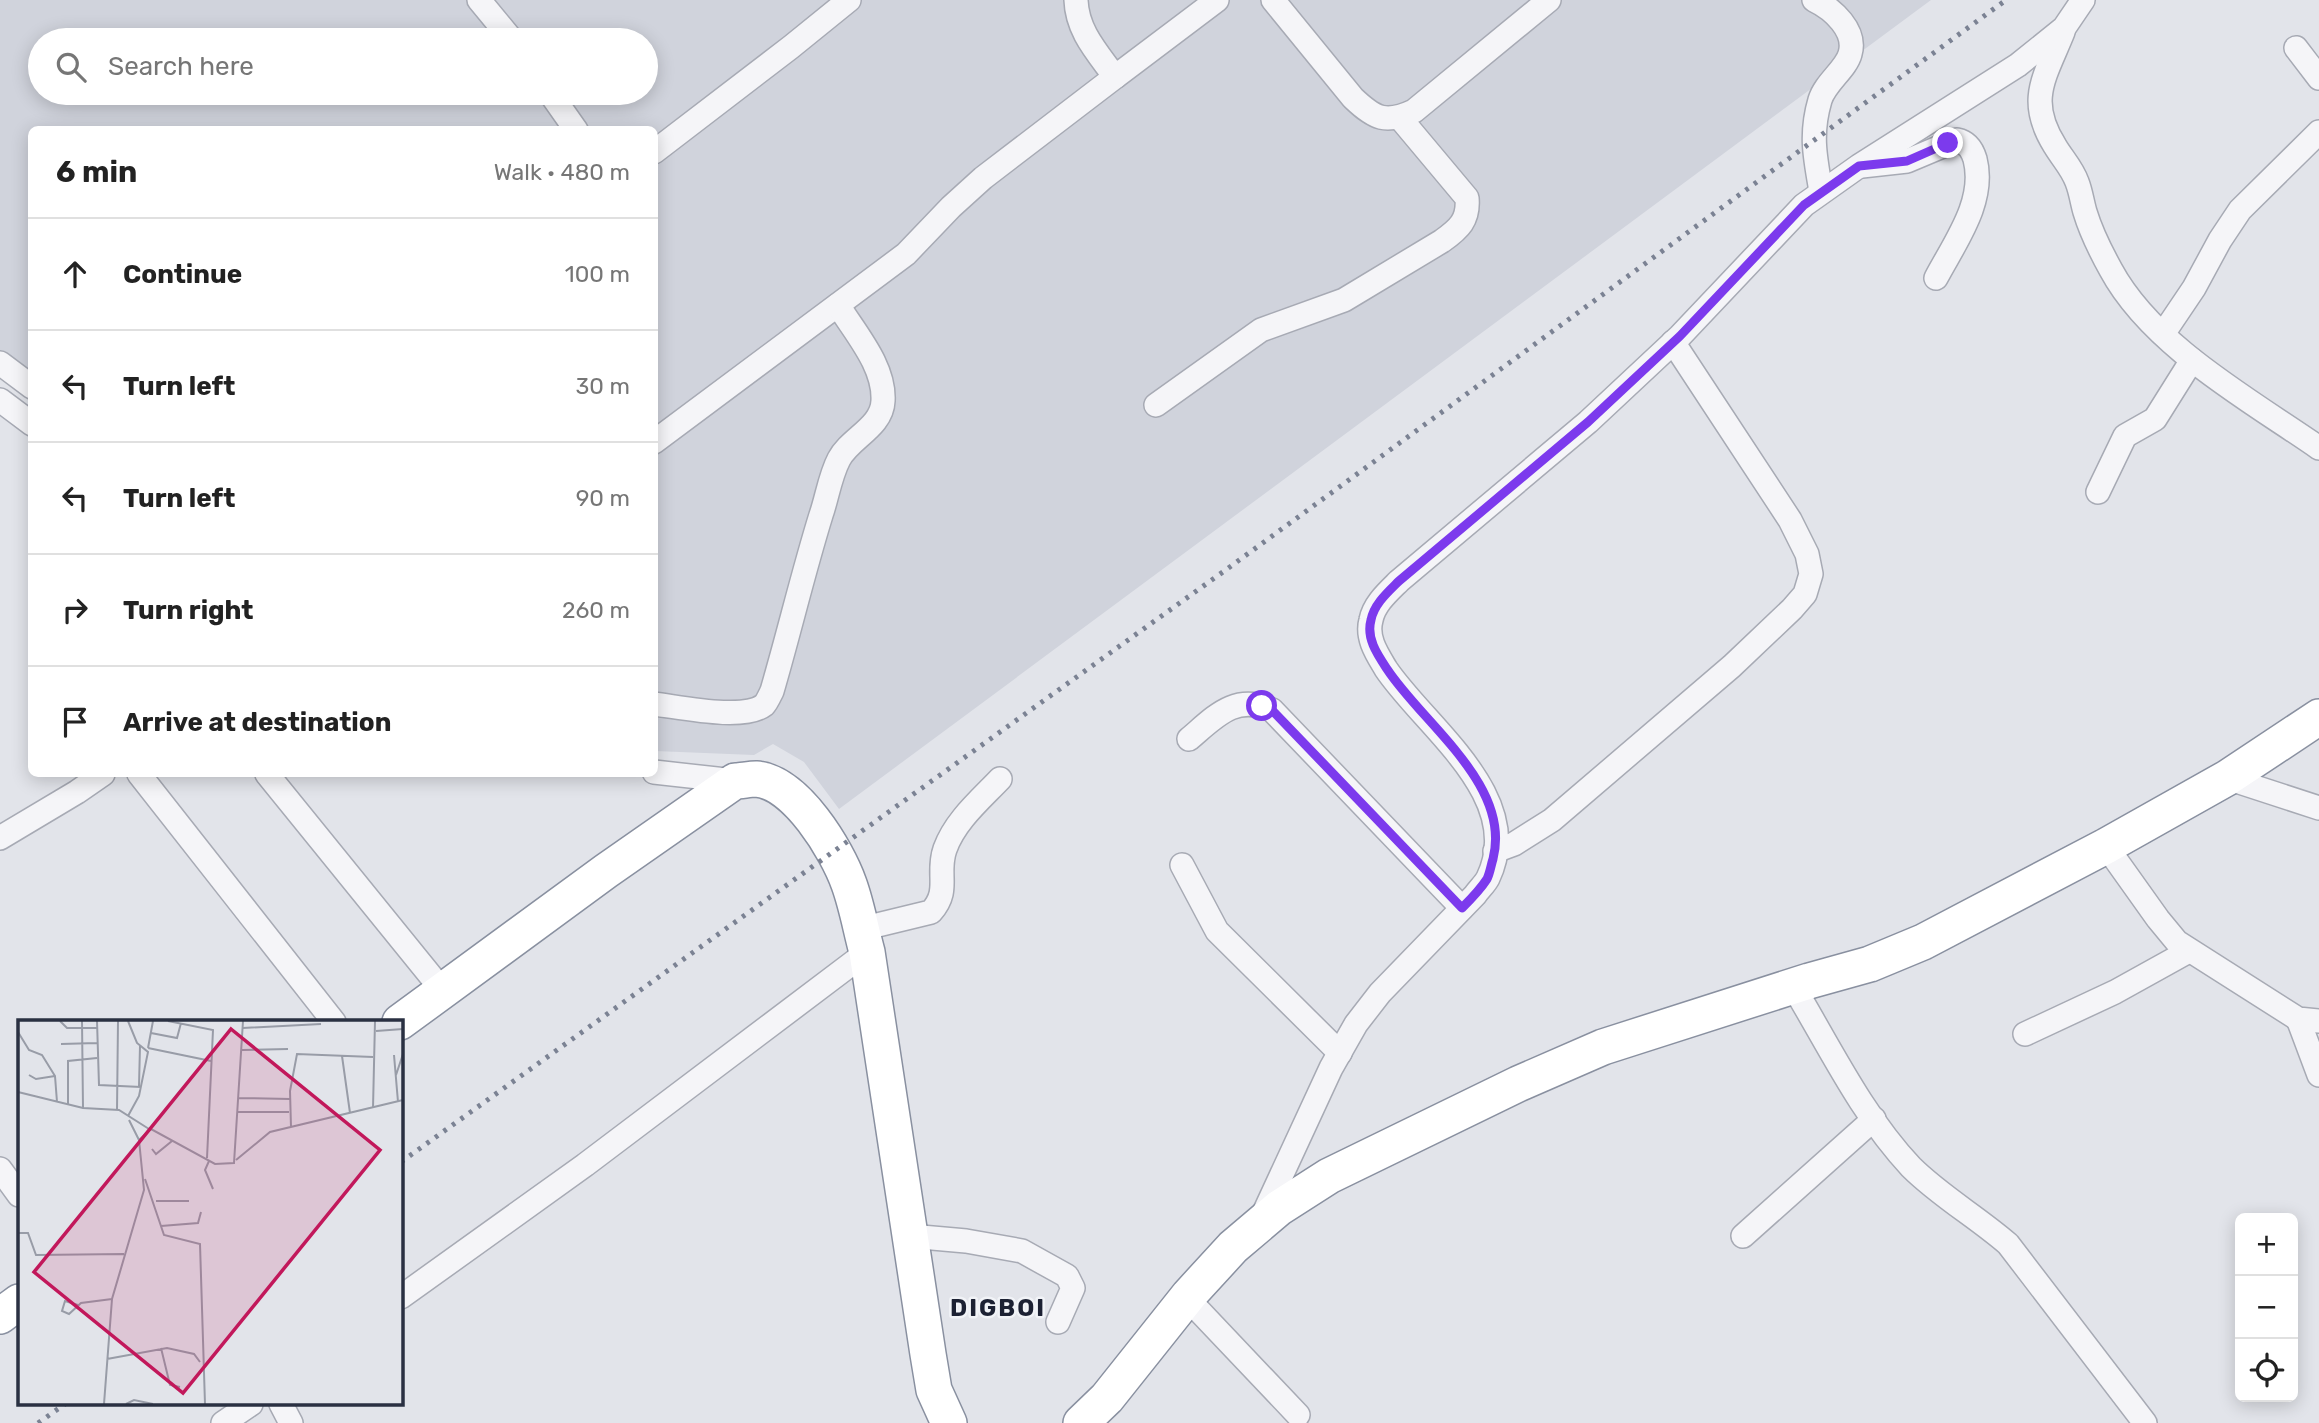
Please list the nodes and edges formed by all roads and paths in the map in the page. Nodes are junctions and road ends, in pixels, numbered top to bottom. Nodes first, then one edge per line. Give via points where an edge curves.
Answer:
1 (479, 0) edge
2 (849, 0) edge
3 (1076, 0) edge
4 (1217, 0) edge
5 (1273, 0) edge
6 (1549, 0) edge
7 (1814, 0) edge
8 (2083, 0) edge
9 (502, 28) edge
10 (2064, 28) junction
11 (2296, 48) dead end
12 (1115, 77) junction
13 (2319, 78) edge
14 (558, 105) edge
15 (1400, 118) junction
16 (573, 126) edge
17 (2319, 132) edge
18 (658, 149) edge
19 (1859, 166) junction
20 (1821, 191) junction
21 (1936, 278) dead end
22 (838, 305) junction
23 (2163, 334) junction
24 (1673, 342) junction
25 (2192, 360) junction
26 (0, 363) edge
27 (28, 384) edge
28 (0, 400) edge
29 (1156, 405) dead end
30 (28, 421) edge
31 (658, 439) edge
32 (2319, 448) edge
33 (2098, 492) dead end
34 (658, 704) edge
35 (2319, 717) edge
36 (1189, 739) dead end
37 (658, 772) edge
38 (99, 777) edge
39 (141, 777) edge
40 (269, 777) edge
41 (2227, 778) junction
42 (1000, 779) dead end
43 (735, 782) junction
44 (2319, 808) edge
45 (0, 838) edge
46 (2106, 846) junction
47 (1495, 851) junction
48 (1182, 865) dead end
49 (1462, 908) junction
50 (864, 941) junction
51 (2189, 951) junction
52 (1793, 986) junction
53 (443, 991) junction
54 (332, 1020) edge
55 (2309, 1020) edge
56 (402, 1021) edge
57 (2025, 1034) dead end
58 (1339, 1054) junction
59 (2319, 1075) edge
60 (1874, 1119) junction
61 (0, 1169) edge
62 (18, 1194) edge
63 (1259, 1225) junction
64 (910, 1236) junction
65 (1743, 1236) dead end
66 (402, 1296) edge
67 (1187, 1298) junction
68 (18, 1303) edge
69 (0, 1316) edge
70 (1058, 1322) dead end
71 (248, 1406) edge
72 (282, 1406) edge
73 (1298, 1415) dead end
74 (223, 1423) edge
75 (291, 1423) edge
76 (949, 1423) edge
77 (1081, 1423) edge
78 (2145, 1423) edge

1 - 9 street
2 - 18 street
3 - 12 street via 1080,27
4 - 12 street
5 - 15 street via 1366,111 1381,119
6 - 15 street via 1415,111
7 - 20 street via 1843,22 1850,35 1850,55 1818,108 1812,142
8 - 10 street
10 - 19 street via 2018,65
10 - 23 street via 2041,86 2041,119 2076,179 2094,235 2113,273
11 - 13 street
12 - 22 street via 983,178 906,254
14 - 16 street
15 - 29 street via 1467,198 1469,211 1458,228 1344,300 1261,330
17 - 23 street via 2240,210
19 - 20 street
19 - 21 street via 1907,161 1957,140 1970,147 1978,173 1977,190
20 - 24 street
22 - 31 street
22 - 34 street via 878,371 883,404 866,431 839,459 772,691 765,704 738,713
23 - 25 street
24 - 47 street via 1588,422 1399,581 1379,601 1371,619 1370,638 1379,658 1469,768 1486,797 1496,823
24 - 47 street via 1790,520 1807,554 1811,574 1805,594 1732,666 1552,820
25 - 32 street
25 - 33 street via 2155,419 2130,431 2119,443
26 - 27 street
28 - 30 street
35 - 41 highway
36 - 49 street via 1233,706 1249,703 1272,710
37 - 43 street
38 - 45 street
39 - 54 street
40 - 53 street
41 - 44 street
41 - 46 highway
42 - 50 street via 953,833 944,851 939,904 931,912
43 - 50 highway via 756,779 774,785 805,812 834,851 849,884
43 - 53 highway
46 - 51 street via 2176,942
46 - 52 highway via 1923,942 1870,964
47 - 49 street via 1488,878
48 - 58 street via 1217,931
49 - 58 street via 1380,993
50 - 64 highway
50 - 66 street via 585,1165
51 - 55 street
51 - 57 street
52 - 60 street
52 - 63 highway via 1603,1047 1518,1084 1329,1176
53 - 56 highway
55 - 59 street
58 - 63 street
60 - 65 street
60 - 78 street via 1911,1167 2008,1244
61 - 62 street
63 - 67 highway
64 - 70 street via 1022,1251 1059,1271 1073,1288
64 - 76 highway via 934,1390
67 - 73 street
67 - 77 highway via 1107,1398
68 - 69 highway
71 - 74 street
72 - 75 street

